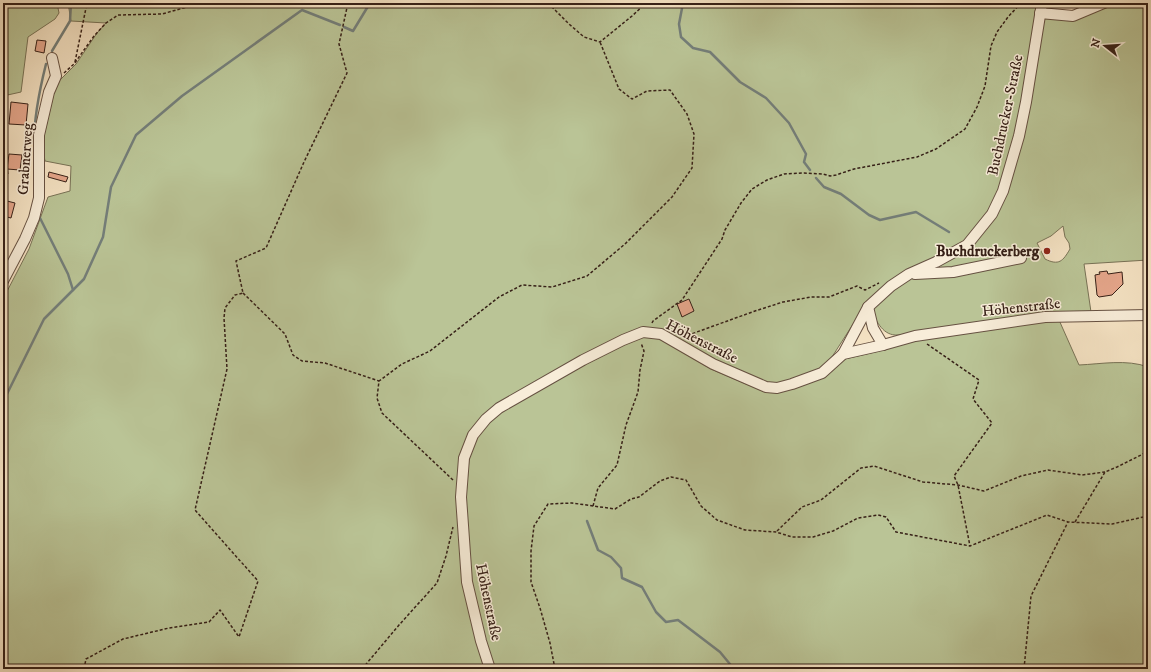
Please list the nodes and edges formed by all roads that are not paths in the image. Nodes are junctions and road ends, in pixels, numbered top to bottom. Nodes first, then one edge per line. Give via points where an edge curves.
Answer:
1 (1104, 3) edge
2 (1041, 8) edge
3 (52, 58) dead end
4 (1021, 258) dead end
5 (909, 274) junction
6 (3, 282) edge
7 (868, 307) junction
8 (1148, 315) edge
9 (883, 345) junction
10 (843, 354) junction
11 (490, 669) edge

1 - 2 street via 1073,16
2 - 5 street, Buchdrucker-Straße via 1022,122 999,202 967,245
3 - 6 street, Grabnerweg via 56,76 49,92 39,135 39,198 25,240
4 - 5 street via 953,272
5 - 7 street, Buchdrucker-Straße
7 - 9 street via 873,328
7 - 10 street, Buchdrucker-Straße
8 - 9 street, Höhenstraße via 1045,318 915,336
9 - 10 street, Höhenstraße
10 - 11 street, Höhenstraße via 822,373 777,388 766,387 713,364 661,334 643,333 583,360 499,408 486,419 473,435 464,458 461,497 467,582

